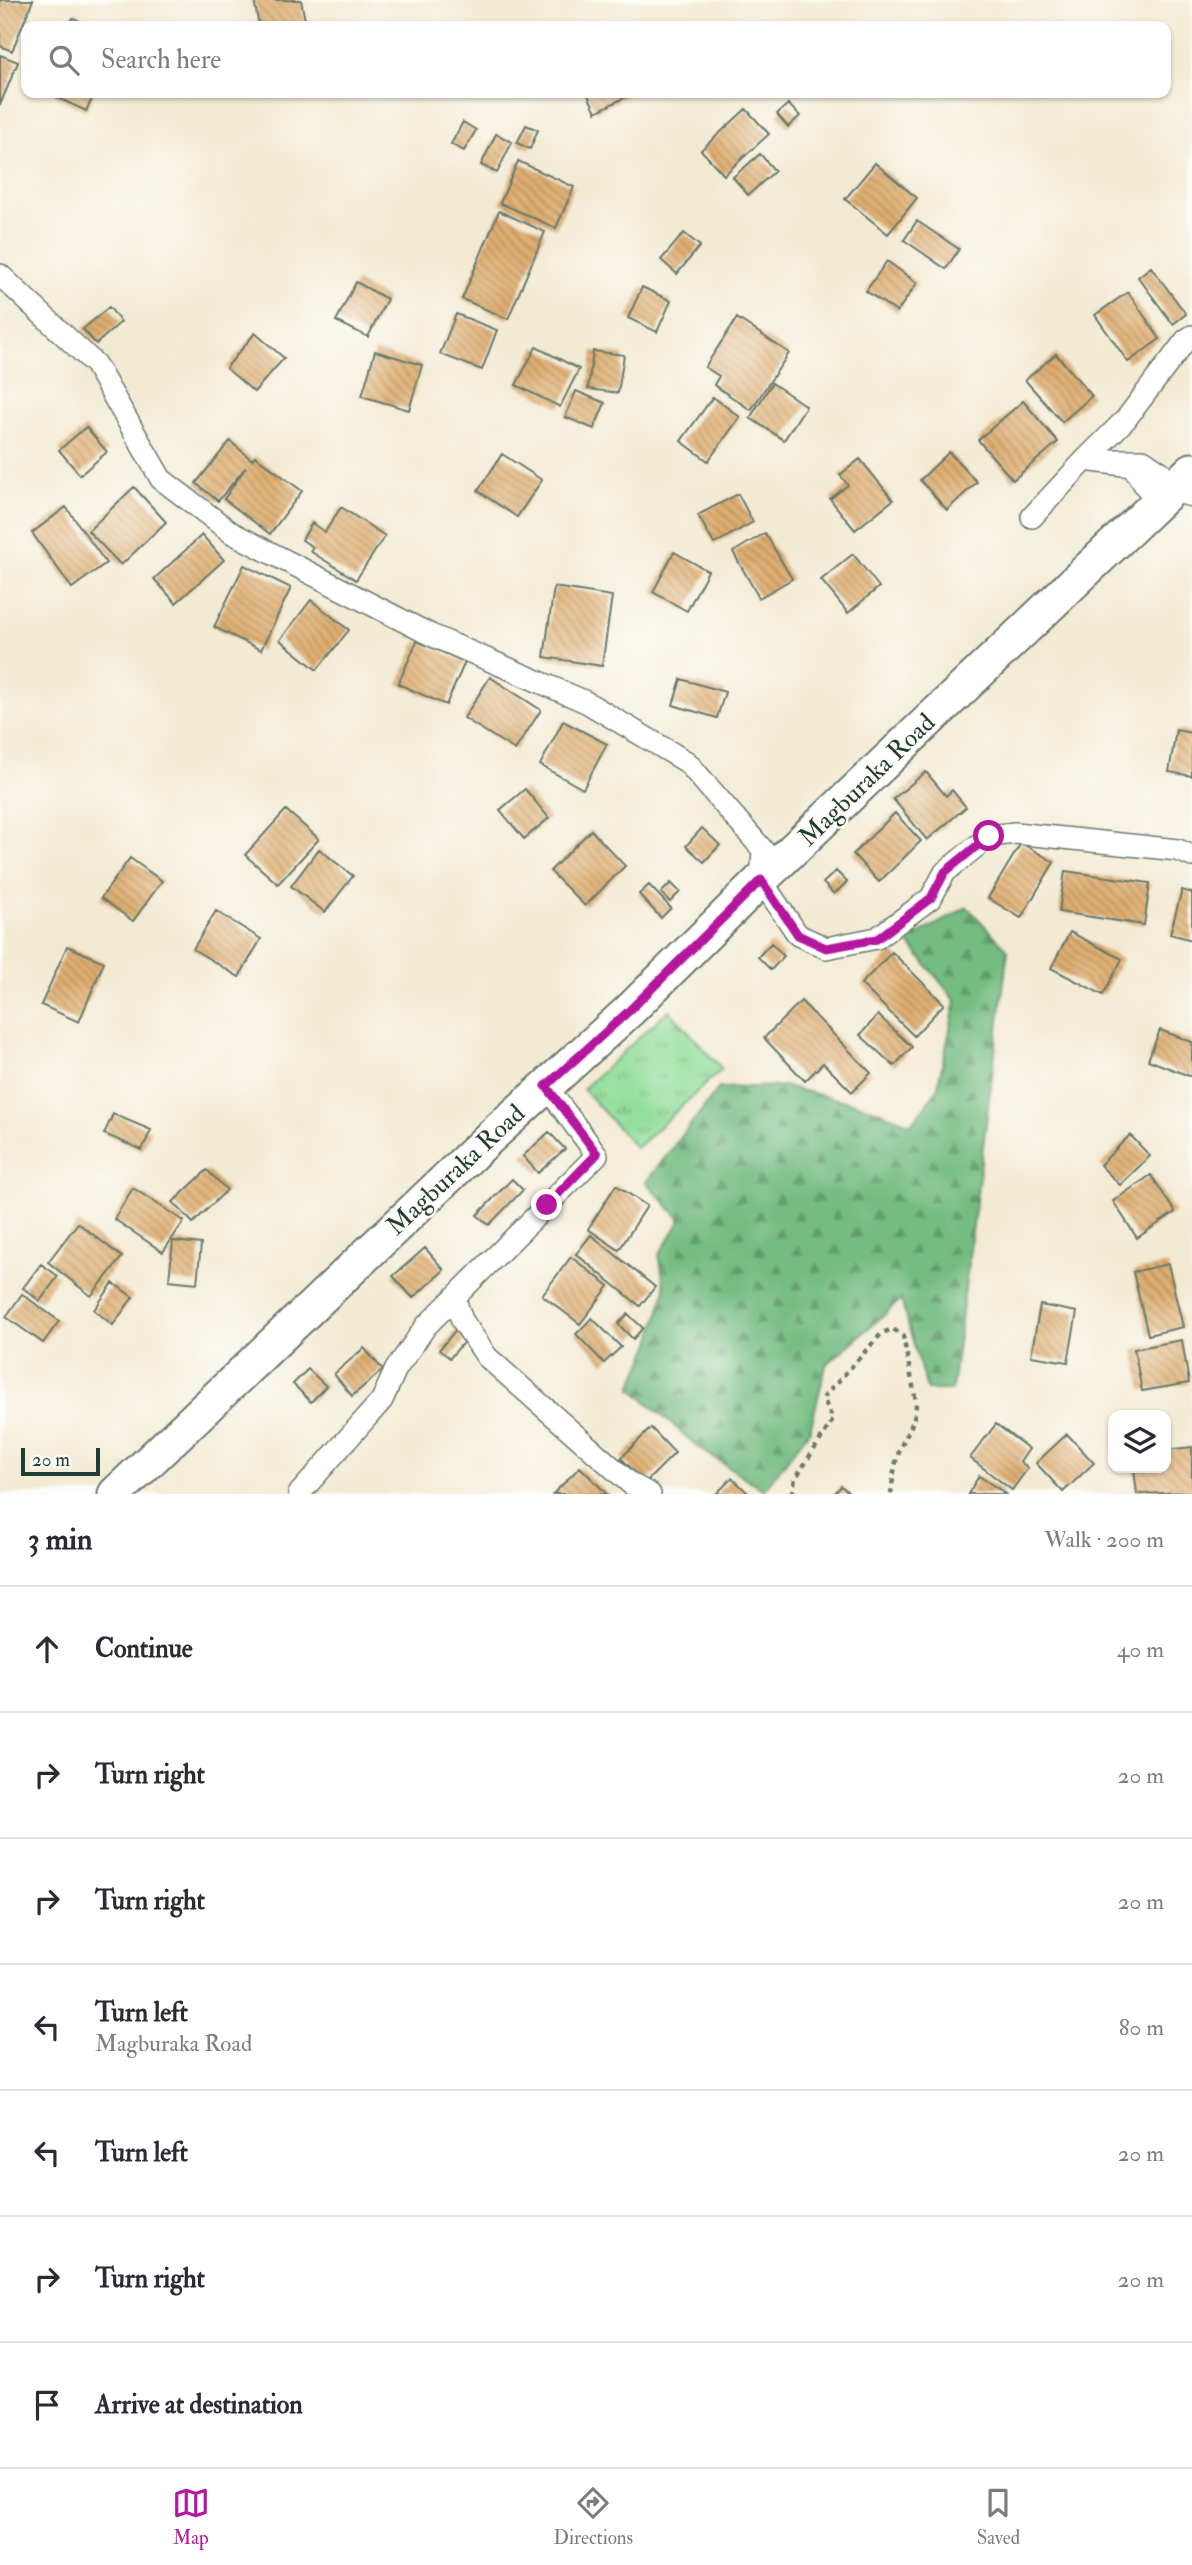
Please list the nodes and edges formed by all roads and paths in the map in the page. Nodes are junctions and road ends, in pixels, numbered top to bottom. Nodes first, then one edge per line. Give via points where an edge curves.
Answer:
1 (0, 275) edge
2 (1192, 336) edge
3 (1086, 460) junction
4 (1178, 490) edge
5 (1032, 517) dead end
6 (1192, 856) edge
7 (761, 880) junction
8 (546, 1086) junction
9 (455, 1299) junction
10 (116, 1494) edge
11 (299, 1494) edge
12 (650, 1494) edge
13 (792, 1494) edge
14 (891, 1494) edge

1 - 7 street via 95,364 161,479 232,533 431,635 586,702 687,762 763,850
2 - 3 street via 1126,419
3 - 4 street via 1143,460
3 - 5 street
4 - 7 main road, Magburaka Road
6 - 7 street via 1178,850 1028,835 989,836 945,872 931,898 877,939 826,948 798,935
7 - 8 main road, Magburaka Road
8 - 9 street via 597,1154
8 - 10 main road, Magburaka Road
9 - 11 street via 426,1325 396,1369 382,1400
9 - 12 street via 462,1320 487,1357 631,1484
13 - 14 path via 795,1479 833,1420 823,1398 882,1333 893,1329 903,1336 916,1412 894,1469

